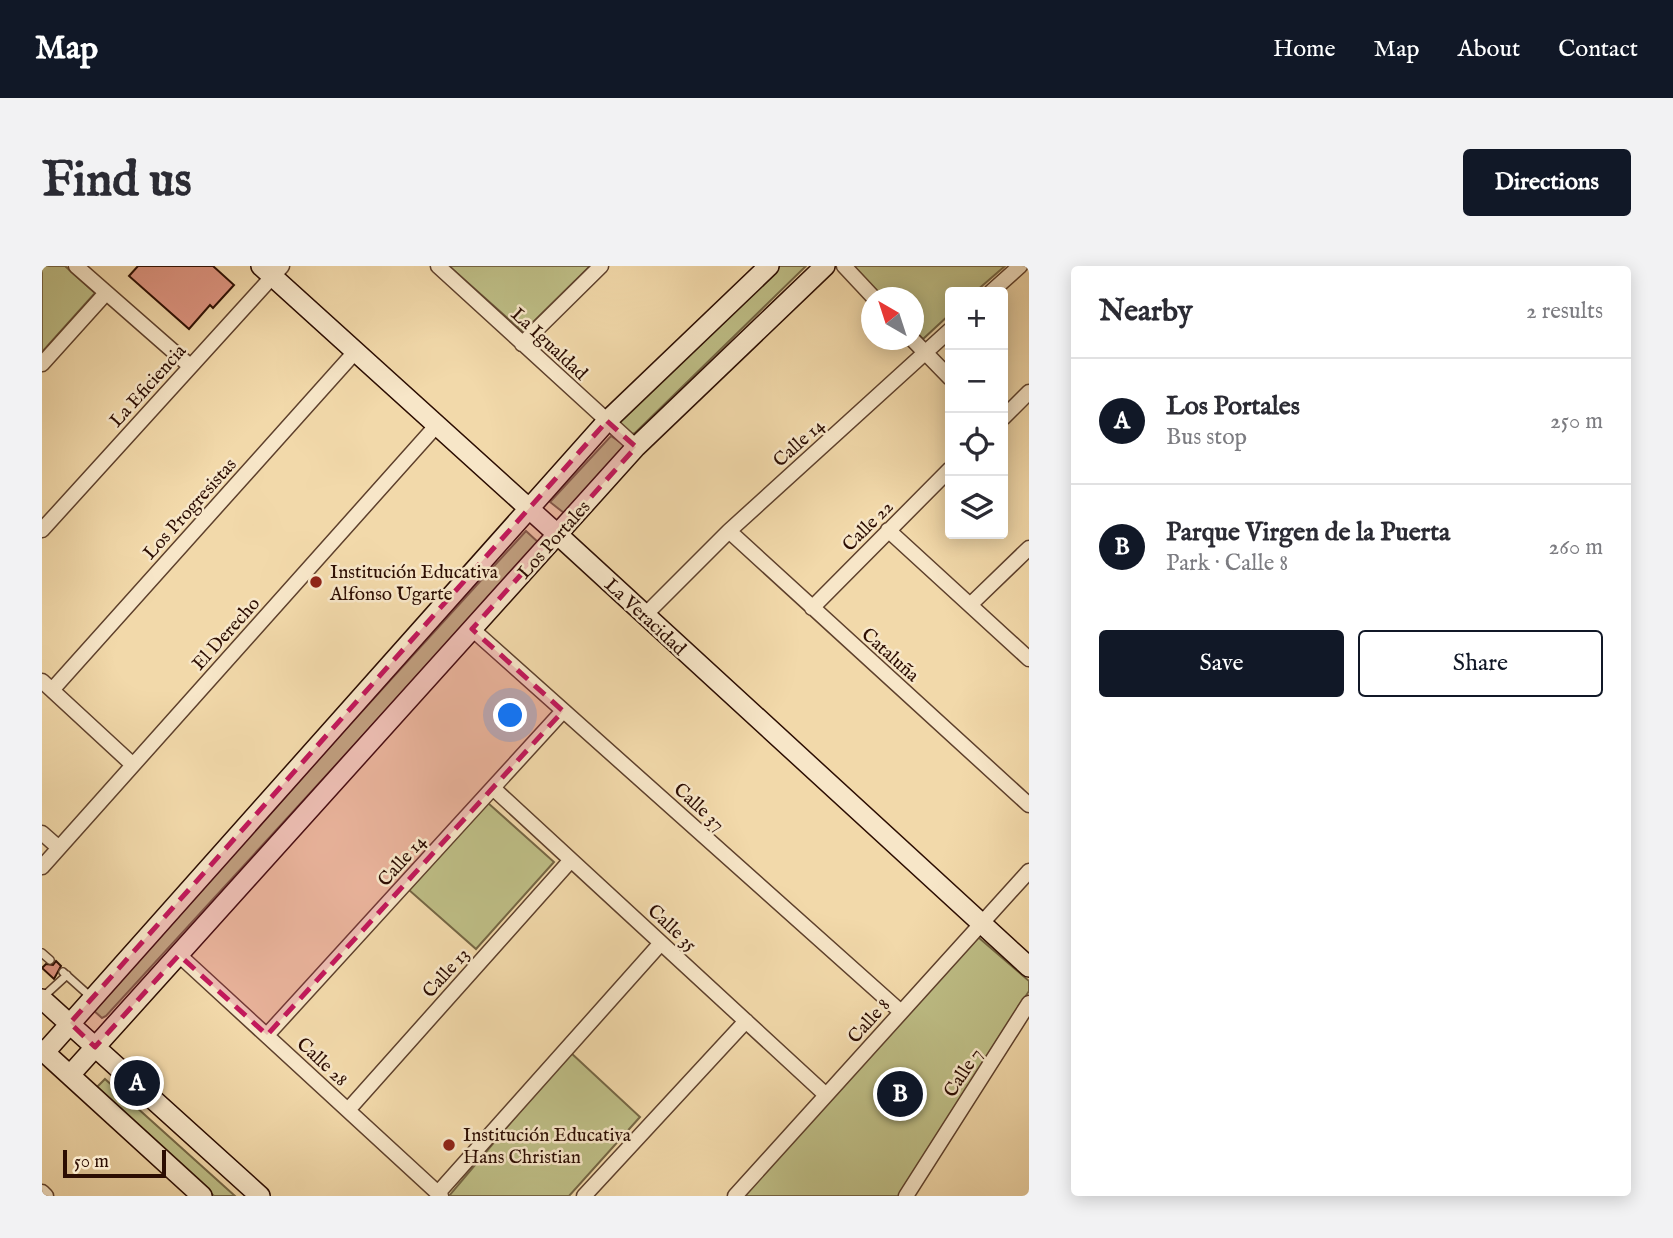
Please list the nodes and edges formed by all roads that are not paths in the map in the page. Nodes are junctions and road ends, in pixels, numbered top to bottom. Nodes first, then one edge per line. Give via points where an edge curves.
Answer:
1 (76, 266) edge
2 (438, 266) edge
3 (601, 266) edge
4 (769, 266) edge
5 (825, 266) edge
6 (844, 266) edge
7 (1020, 266) edge
8 (272, 269) edge
9 (1029, 274) edge
10 (864, 287) edge
11 (997, 287) edge
12 (106, 293) junction
13 (945, 335) edge
14 (522, 344) junction
15 (923, 350) edge
16 (355, 352) junction
17 (926, 353) junction
18 (42, 364) edge
19 (190, 366) junction
20 (945, 373) edge
21 (1029, 393) edge
22 (1008, 413) edge
23 (607, 421) junction
24 (436, 426) junction
25 (636, 447) junction
26 (945, 474) edge
27 (528, 509) junction
28 (42, 530) edge
29 (888, 530) junction
30 (729, 531) junction
31 (556, 533) junction
32 (1027, 555) edge
33 (970, 605) junction
34 (812, 608) junction
35 (645, 615) junction
36 (472, 629) junction
37 (1029, 659) edge
38 (47, 685) edge
39 (563, 711) junction
40 (133, 765) junction
41 (493, 788) junction
42 (1029, 805) edge
43 (42, 833) edge
44 (59, 848) junction
45 (571, 860) junction
46 (42, 867) edge
47 (1029, 871) edge
48 (981, 924) junction
49 (661, 943) junction
50 (42, 953) edge
51 (179, 955) junction
52 (50, 960) dead end
53 (1029, 967) edge
54 (42, 998) edge
55 (93, 999) junction
56 (1029, 1003) edge
57 (901, 1012) junction
58 (746, 1021) junction
59 (70, 1023) junction
60 (267, 1035) junction
61 (95, 1046) junction
62 (43, 1051) edge
63 (71, 1075) junction
64 (826, 1095) junction
65 (348, 1110) junction
66 (42, 1192) edge
67 (440, 1195) edge
68 (46, 1196) edge
69 (202, 1196) edge
70 (260, 1196) edge
71 (584, 1196) edge
72 (735, 1196) edge
73 (906, 1196) edge

1 - 12 street
2 - 14 street, La Igualdad
3 - 14 street
4 - 23 street, Los Portales
5 - 25 street, Los Portales
6 - 10 street
7 - 9 street
7 - 11 street
8 - 16 street, La Veracidad
8 - 19 street, La Eficiencia
12 - 18 street
12 - 19 street
13 - 17 street, Calle 14
14 - 23 street, La Igualdad
15 - 17 street
16 - 24 street, La Veracidad
16 - 38 street, Los Progresistas
17 - 20 street
17 - 30 street, Calle 14
19 - 28 street, La Eficiencia
21 - 22 street
23 - 25 street, La Igualdad
23 - 27 street, Los Portales
24 - 27 street, La Veracidad
24 - 40 street, El Derecho
25 - 31 street, Los Portales
26 - 29 street, Calle 22
27 - 31 street, La Veracidad
27 - 55 street, Los Portales
29 - 33 street
29 - 34 street, Calle 22
30 - 34 street, Cataluña
30 - 35 street, Calle 14
31 - 35 street, La Veracidad
31 - 36 street, Los Portales
32 - 33 street
33 - 37 street
34 - 42 street, Cataluña
35 - 48 street, La Veracidad
36 - 39 street, Calle 37
36 - 51 street, Los Portales
38 - 40 street
39 - 41 street, Calle 14
39 - 57 street, Calle 37
40 - 44 street, El Derecho
41 - 45 street, Calle 35
41 - 60 street, Calle 14
43 - 44 street
44 - 46 street, El Derecho
45 - 49 street, Calle 35
45 - 65 street, Calle 13
47 - 48 street, Calle 8
48 - 53 street, La Veracidad
48 - 57 street, Calle 8
49 - 58 street, Calle 35
49 - 67 street
50 - 52 lane
51 - 60 street, Calle 28
51 - 61 street, Los Portales
54 - 55 lane via 65,973
54 - 59 street
55 - 59 street, Los Portales
56 - 73 street, Calle 7
57 - 64 street, Calle 8
58 - 64 street, Calle 35
58 - 71 street
59 - 61 street
59 - 62 street, Los Portales
60 - 65 street, Calle 28
61 - 63 street, Los Portales
61 - 70 street
62 - 63 street
63 - 69 street
64 - 72 street, Calle 8
65 - 67 street, Calle 28
66 - 68 street

